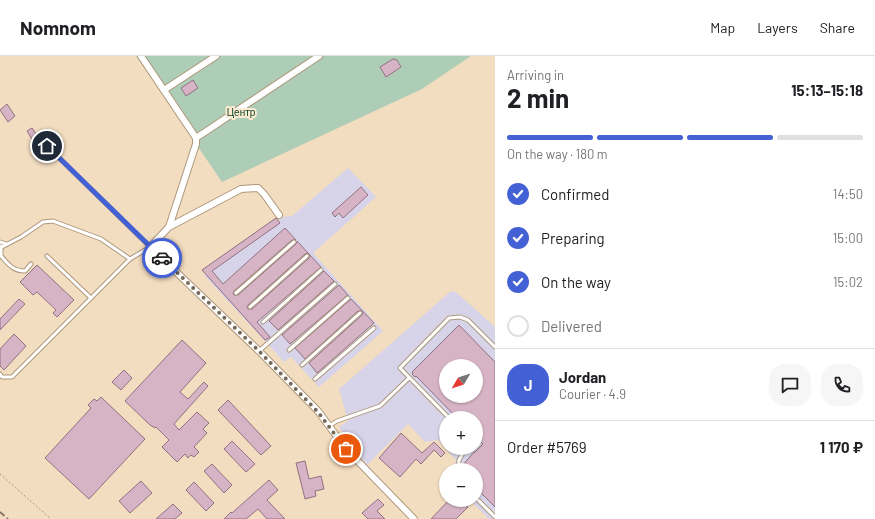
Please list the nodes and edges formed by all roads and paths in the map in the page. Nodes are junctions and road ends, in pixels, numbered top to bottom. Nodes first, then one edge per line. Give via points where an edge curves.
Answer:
1 (141, 56) edge
2 (216, 56) edge
3 (319, 56) edge
4 (164, 90) junction
5 (196, 138) junction
6 (47, 146) dead end
7 (279, 215) dead end
8 (169, 227) junction
9 (0, 242) edge
10 (294, 242) dead end
11 (6, 244) junction
12 (1, 247) edge
13 (150, 247) junction
14 (48, 256) dead end
15 (307, 256) dead end
16 (130, 259) junction
17 (31, 264) dead end
18 (321, 270) dead end
19 (335, 284) dead end
20 (236, 293) dead end
21 (91, 298) junction
22 (348, 298) dead end
23 (250, 307) dead end
24 (360, 313) dead end
25 (263, 322) dead end
26 (374, 328) dead end
27 (495, 347) edge
28 (289, 350) dead end
29 (259, 351) junction
30 (302, 365) dead end
31 (0, 374) edge
32 (409, 378) junction
33 (315, 379) dead end
34 (442, 411) edge
35 (329, 426) junction
36 (0, 474) edge
37 (483, 505) edge
38 (495, 517) edge
39 (51, 519) edge
40 (414, 519) edge

1 - 4 street
2 - 4 street
3 - 5 street
4 - 5 street
5 - 8 street
6 - 13 lane
7 - 8 street via 258,188 241,189
8 - 13 street
9 - 11 lane
10 - 20 lane
11 - 12 lane
11 - 16 lane via 43,222 53,221 101,239
12 - 17 lane via 1,256 17,271 25,271
13 - 16 lane
13 - 29 street
14 - 21 lane
15 - 23 lane
16 - 21 lane
18 - 25 lane
19 - 29 lane
21 - 31 lane via 12,377 2,377
22 - 28 lane
24 - 30 lane
26 - 33 lane
27 - 32 lane via 468,320 460,316 449,318 400,368
29 - 35 street
32 - 34 lane
32 - 35 lane via 380,406
35 - 40 street via 346,449
36 - 39 path
37 - 38 lane

